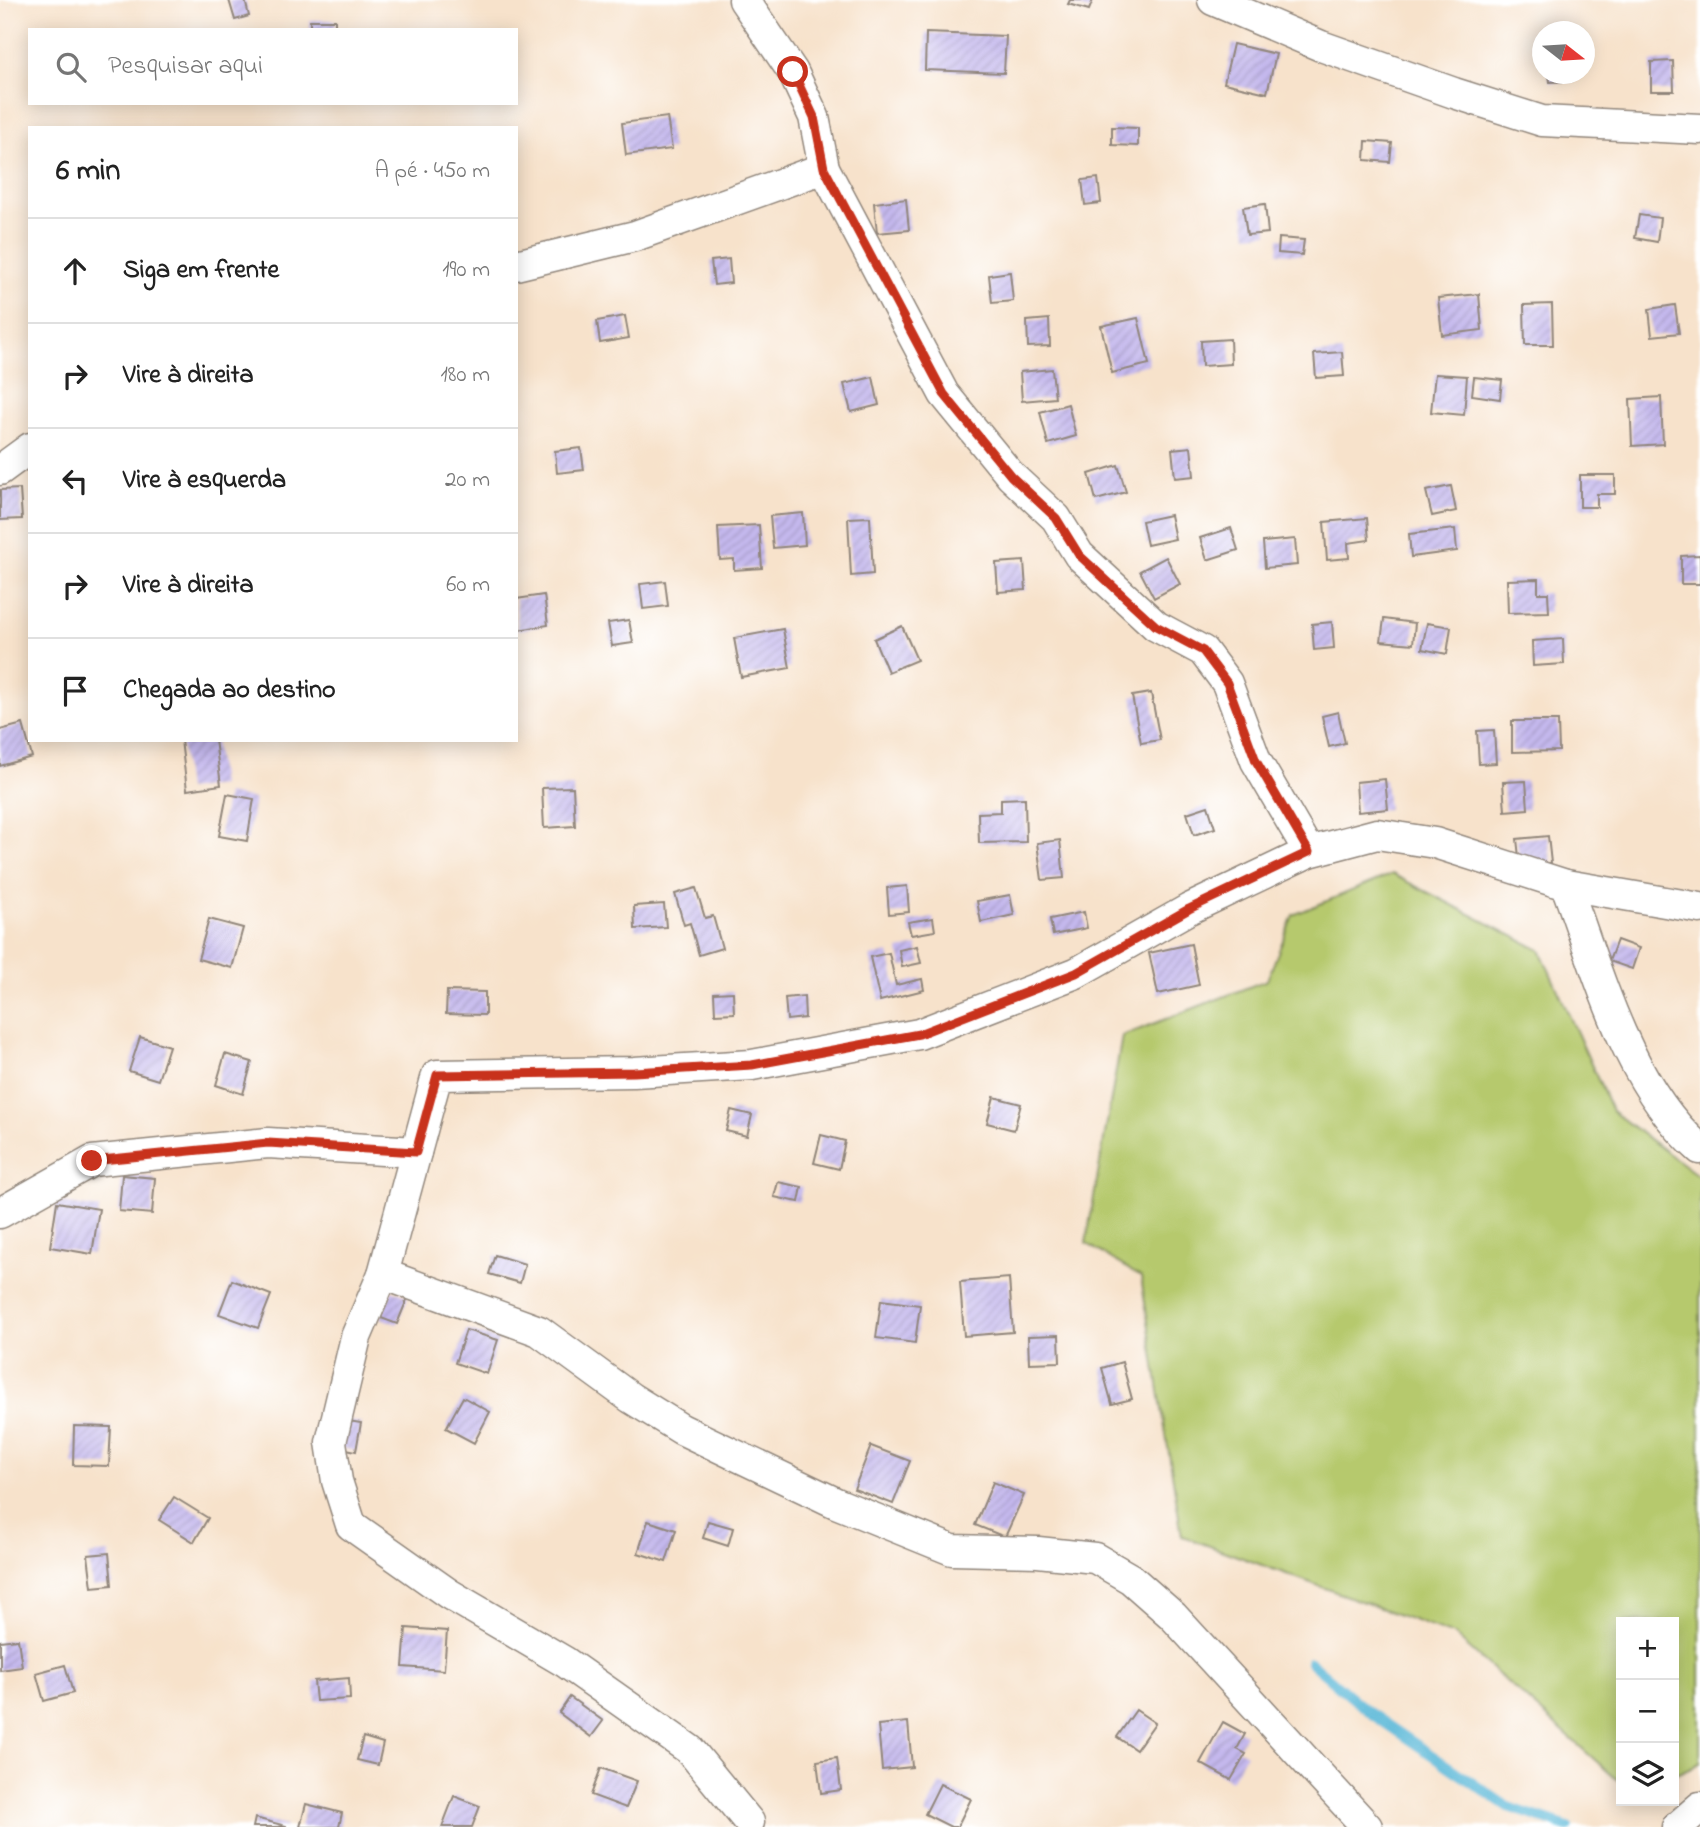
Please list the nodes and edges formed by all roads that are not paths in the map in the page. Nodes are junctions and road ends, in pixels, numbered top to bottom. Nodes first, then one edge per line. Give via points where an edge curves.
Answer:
1 (744, 0) edge
2 (1213, 0) edge
3 (1700, 129) edge
4 (824, 168) junction
5 (518, 265) edge
6 (28, 449) edge
7 (0, 470) edge
8 (1309, 852) junction
9 (1566, 886) junction
10 (1700, 908) edge
11 (1700, 1149) edge
12 (416, 1152) junction
13 (0, 1213) edge
14 (383, 1274) junction
15 (1700, 1807) edge
16 (749, 1822) dead end
17 (1367, 1827) edge
18 (1677, 1827) edge

1 - 4 street via 793,72 814,117
2 - 3 street via 1321,46 1542,121
4 - 5 street via 635,236
4 - 8 street via 944,394 1011,476 1056,518 1079,555 1156,626 1203,651 1227,683 1256,761
6 - 7 street
8 - 9 street via 1377,834 1436,843
8 - 12 street via 1189,909 1076,973 919,1034 752,1065 437,1075
9 - 10 street
9 - 11 street via 1620,1032 1657,1099
12 - 13 street via 268,1143 92,1161
12 - 14 street
14 - 16 street via 356,1337 331,1442 351,1525 449,1594 565,1662 690,1750
14 - 17 street via 539,1331 681,1429 836,1503 939,1545 952,1550 1095,1558 1131,1579 1173,1616
15 - 18 street

